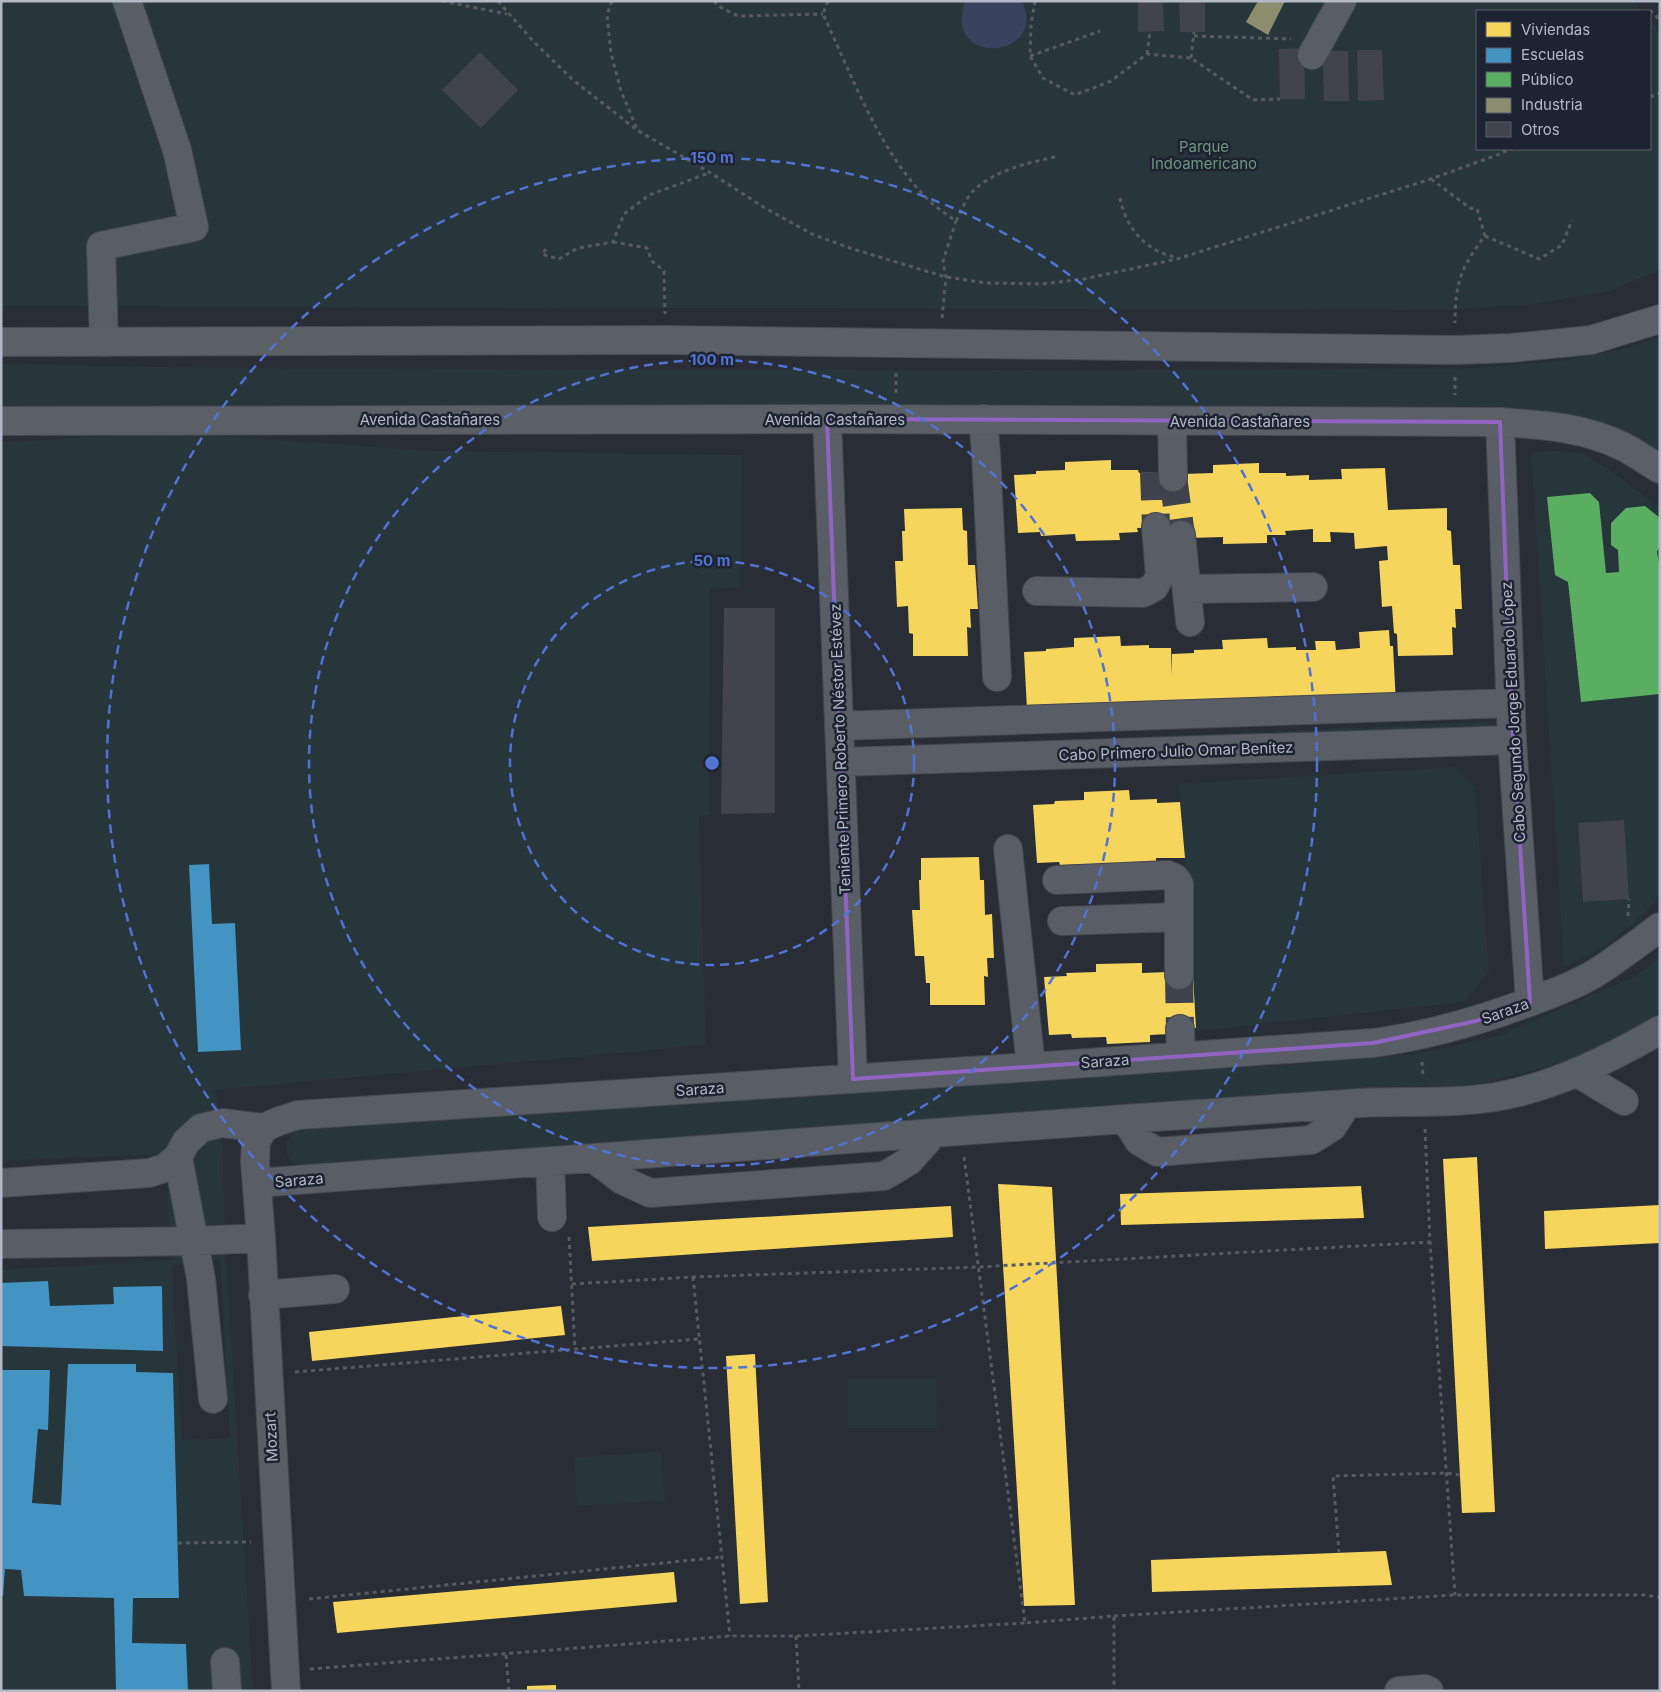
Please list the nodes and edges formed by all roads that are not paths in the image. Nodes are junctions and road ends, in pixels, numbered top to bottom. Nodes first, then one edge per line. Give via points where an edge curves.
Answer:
1 (127, 1) edge
2 (1342, 1) edge
3 (1316, 47) road end
4 (1660, 319) edge
5 (1, 342) edge
6 (104, 342) junction
7 (828, 419) junction
8 (983, 420) junction
9 (1164, 420) junction
10 (1, 421) edge
11 (1500, 422) junction
12 (1660, 469) edge
13 (1164, 475) tunnel mouth
14 (1313, 587) dead end
15 (1187, 589) junction
16 (1037, 591) dead end
17 (1190, 622) dead end
18 (997, 677) dead end
19 (1510, 703) junction
20 (839, 726) junction
21 (1512, 740) junction
22 (841, 762) junction
23 (1008, 849) dead end
24 (1057, 880) dead end
25 (1179, 917) junction
26 (1062, 921) dead end
27 (1660, 927) edge
28 (1179, 975) tunnel mouth
29 (1530, 1002) junction
30 (1180, 1029) tunnel mouth
31 (1660, 1030) edge
32 (1181, 1056) junction
33 (1030, 1067) junction
34 (1576, 1072) junction
35 (853, 1079) junction
36 (1624, 1101) dead end
37 (264, 1128) junction
38 (933, 1134) junction
39 (178, 1157) junction
40 (593, 1158) junction
41 (550, 1162) junction
42 (1, 1183) edge
43 (257, 1183) junction
44 (560, 1227) road end
45 (261, 1238) junction
46 (194, 1241) junction
47 (1, 1244) edge
48 (335, 1288) dead end
49 (263, 1295) junction
50 (213, 1399) dead end
51 (225, 1662) dead end
52 (286, 1681) edge
53 (227, 1691) edge
54 (1399, 1691) edge
55 (1429, 1691) edge

1 - 6 street via 176,150 194,228 101,246
2 - 3 street
4 - 6 main road via 1591,340 1455,350 666,340
5 - 6 main road
7 - 8 main road, Avenida Castañares
7 - 10 main road, Avenida Castañares
7 - 20 street, Teniente Primero Roberto Néstor Estévez
8 - 9 main road, Avenida Castañares
8 - 18 street
9 - 11 main road, Avenida Castañares
9 - 13 street
11 - 12 main road, Avenida Castañares via 1552,425 1589,434 1624,447
11 - 19 street, Cabo Segundo Jorge Eduardo López
14 - 15 street
15 - 16 street via 1168,531 1160,576 1154,587 1143,593
15 - 17 street
19 - 20 street
19 - 21 street, Cabo Segundo Jorge Eduardo López
20 - 22 street, Teniente Primero Roberto Néstor Estévez
21 - 22 street, Cabo Primero Julio Omar Benítez
21 - 29 street, Cabo Segundo Jorge Eduardo López
22 - 35 street, Teniente Primero Roberto Néstor Estévez
23 - 33 street
24 - 25 street via 1168,875 1179,884
25 - 26 street
25 - 28 street
27 - 29 street, Saraza via 1596,973
29 - 32 street, Saraza via 1476,1021 1421,1035 1373,1042
30 - 32 street
31 - 34 street, Saraza
32 - 33 street, Saraza
33 - 35 street, Saraza
34 - 36 street
34 - 38 street, Saraza via 1495,1097 1424,1103 1348,1104
35 - 37 street, Saraza via 298,1115
37 - 39 street via 222,1123 201,1128 186,1142
37 - 43 street, Saraza via 256,1141
38 - 40 street, Saraza
38 - 40 street via 909,1161 884,1176 670,1192 650,1193 622,1180
39 - 42 street via 165,1168 149,1173
39 - 46 street
40 - 41 street, Saraza
41 - 43 street, Saraza
41 - 44 street
43 - 45 street, Mozart
45 - 46 street
45 - 49 street, Mozart
46 - 47 street
46 - 50 street
48 - 49 street
49 - 52 street, Mozart
51 - 53 street
54 - 55 street

